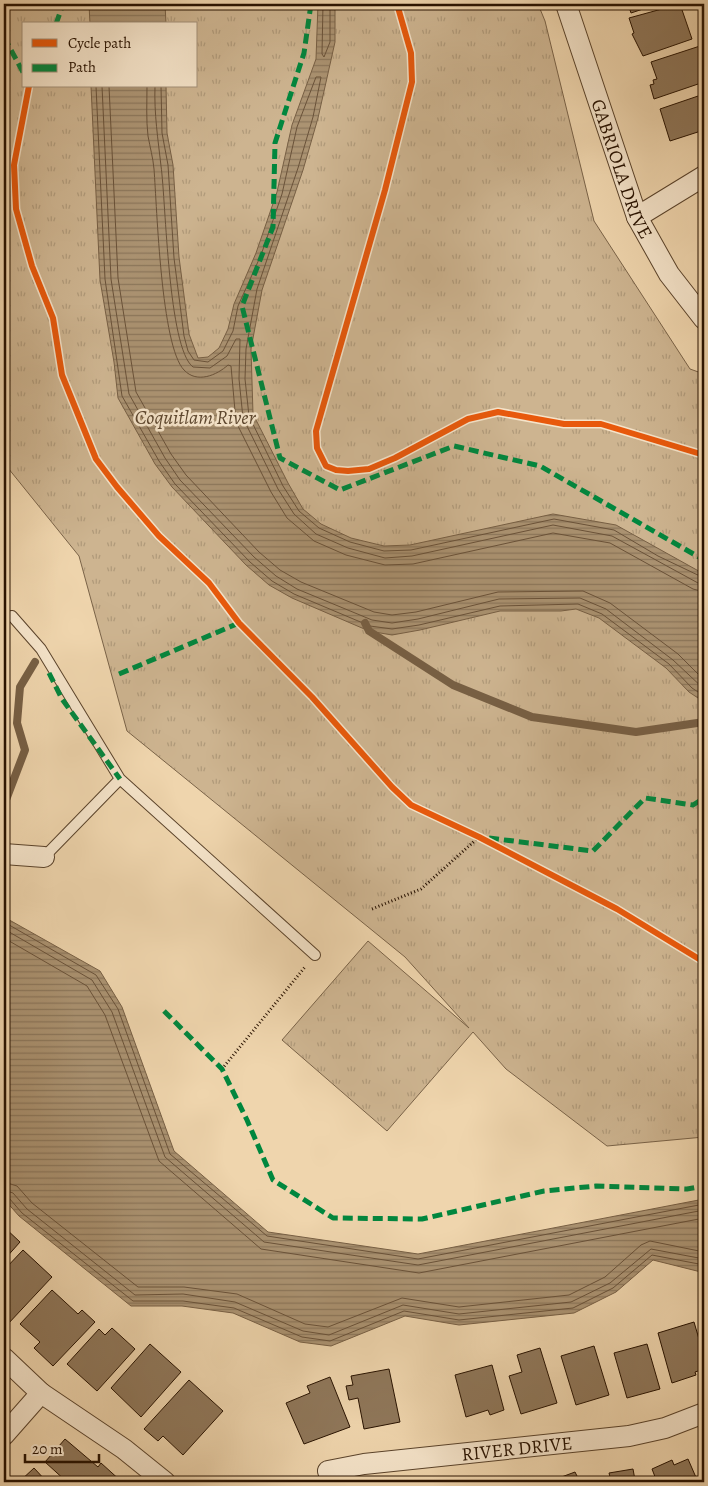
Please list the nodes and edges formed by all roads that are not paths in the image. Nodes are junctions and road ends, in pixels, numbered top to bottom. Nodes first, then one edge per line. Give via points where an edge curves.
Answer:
1 (566, 4) edge
2 (704, 176) edge
3 (637, 217) junction
4 (704, 319) edge
5 (12, 616) dead end
6 (120, 779) junction
7 (4, 854) edge
8 (44, 857) joint
9 (315, 956) road end
10 (4, 1358) edge
11 (41, 1393) junction
12 (704, 1413) edge
13 (4, 1435) edge
14 (330, 1477) edge
15 (165, 1482) edge

1 - 3 street, GABRIOLA DRIVE
2 - 3 street
3 - 4 street, GABRIOLA DRIVE via 669,274
5 - 6 lane via 41,649
6 - 8 lane
6 - 9 lane
7 - 8 street
10 - 11 street
11 - 13 street
11 - 15 street via 124,1449
12 - 14 street, RIVER DRIVE via 665,1428 629,1436 364,1464

